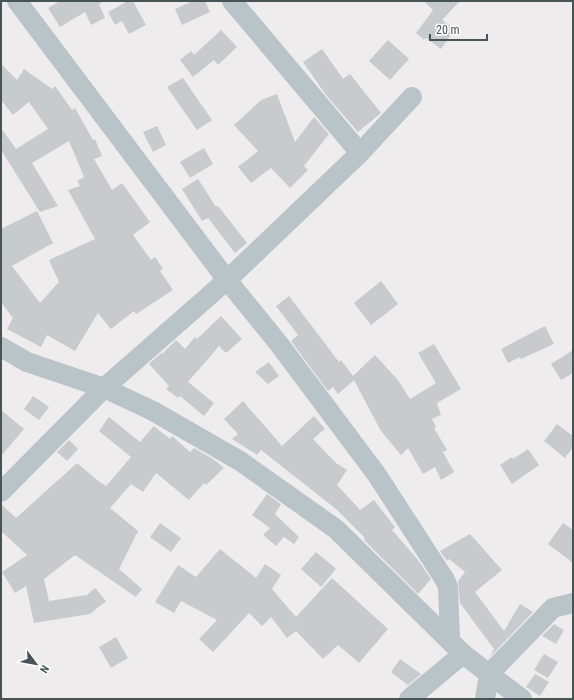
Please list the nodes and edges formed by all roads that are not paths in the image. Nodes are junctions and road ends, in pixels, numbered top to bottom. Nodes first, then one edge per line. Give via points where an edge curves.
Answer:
1 (17, 1) edge
2 (232, 1) edge
3 (412, 97) dead end
4 (360, 154) junction
5 (227, 280) junction
6 (1, 347) edge
7 (104, 388) junction
8 (1, 492) edge
9 (573, 603) edge
10 (456, 647) junction
11 (489, 674) junction
12 (409, 699) edge
13 (485, 699) edge
14 (522, 699) edge

1 - 5 street
2 - 4 street
3 - 4 street
4 - 5 street
5 - 7 street
5 - 10 street via 279,344 377,475 442,573 448,587
6 - 7 street via 27,362
7 - 8 street
7 - 10 street via 153,411 240,461 327,521
9 - 11 street via 553,608
10 - 11 street
10 - 12 street
11 - 13 street
11 - 14 street

